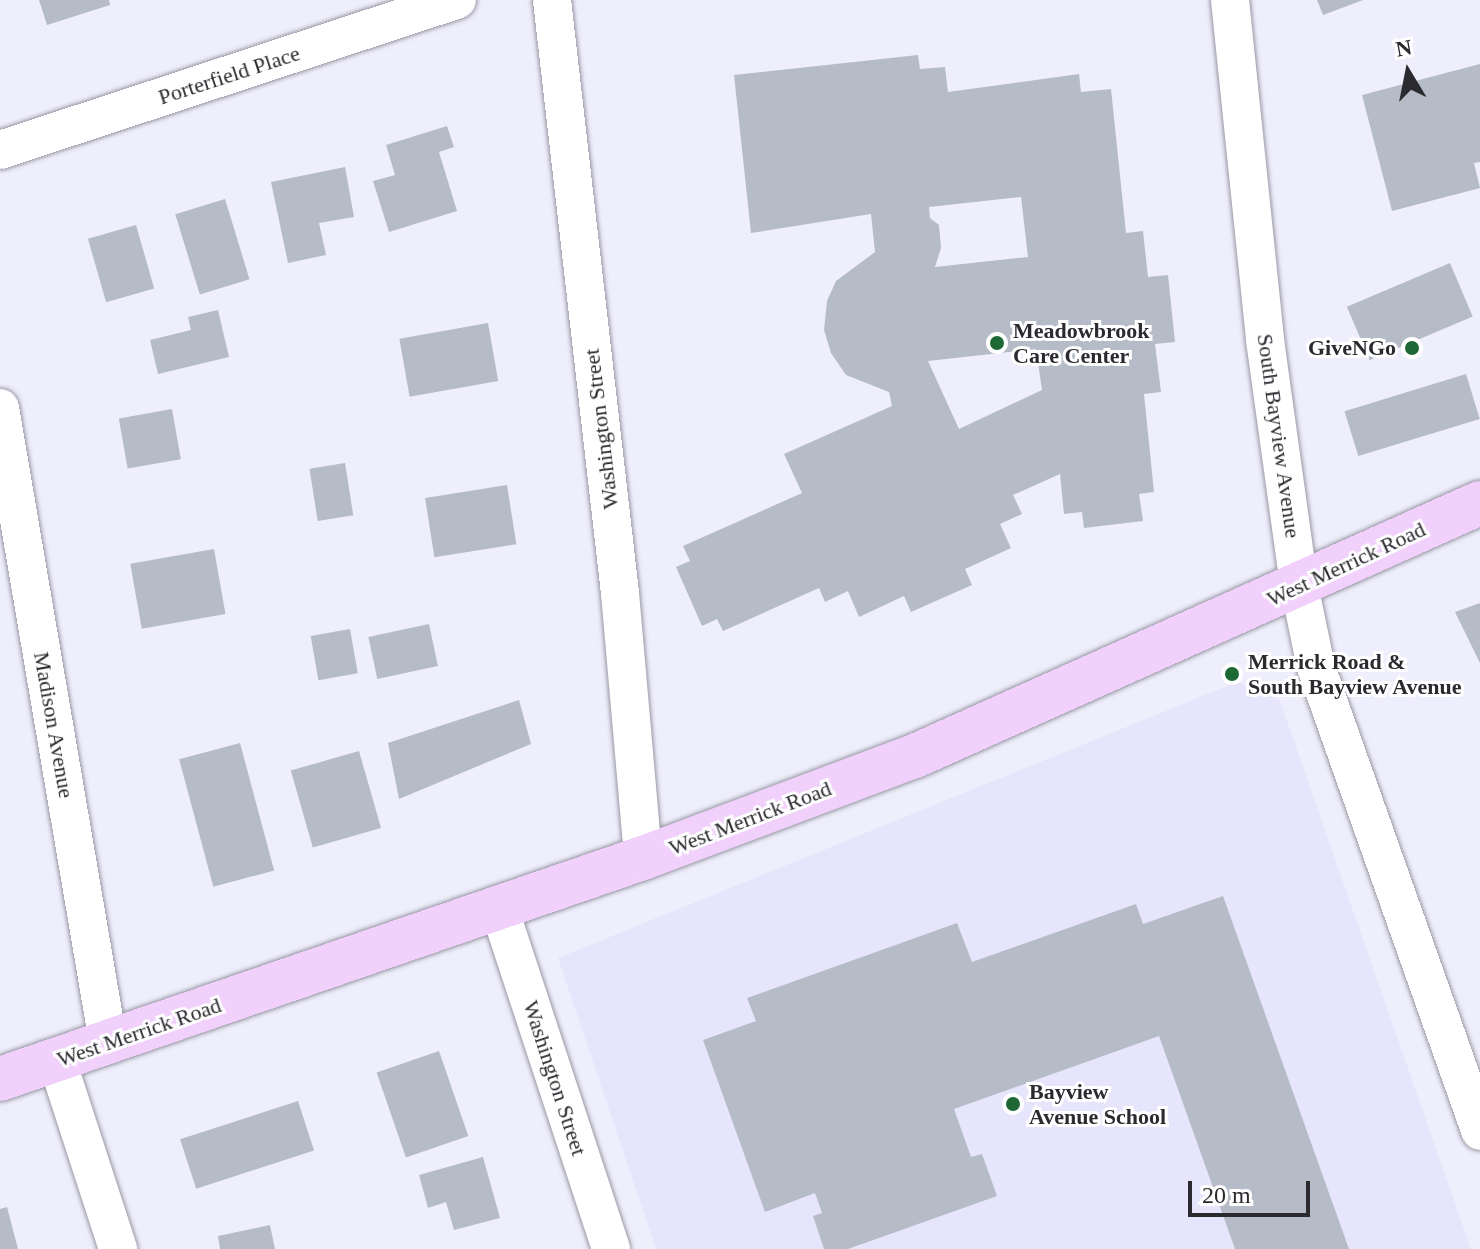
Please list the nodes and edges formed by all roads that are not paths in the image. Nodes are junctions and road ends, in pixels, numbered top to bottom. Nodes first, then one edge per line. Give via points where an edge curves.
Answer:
1 (457, 0) edge
2 (552, 0) edge
3 (1230, 0) edge
4 (0, 150) edge
5 (0, 408) edge
6 (1480, 503) edge
7 (1299, 585) junction
8 (643, 858) junction
9 (499, 908) junction
10 (108, 1042) junction
11 (57, 1061) junction
12 (0, 1079) edge
13 (1480, 1131) edge
14 (118, 1249) edge
15 (611, 1249) edge

1 - 4 street, Porterfield Place
2 - 8 street, Washington Street via 619,577
3 - 7 street, South Bayview Avenue via 1265,340
5 - 10 street, Madison Avenue
6 - 7 main road, West Merrick Road
7 - 8 main road, West Merrick Road via 915,756
7 - 13 street, South Bayview Avenue via 1316,667
8 - 9 main road, West Merrick Road
9 - 10 main road, West Merrick Road
9 - 15 street, Washington Street
10 - 11 main road, West Merrick Road
11 - 12 main road, West Merrick Road
11 - 14 street

